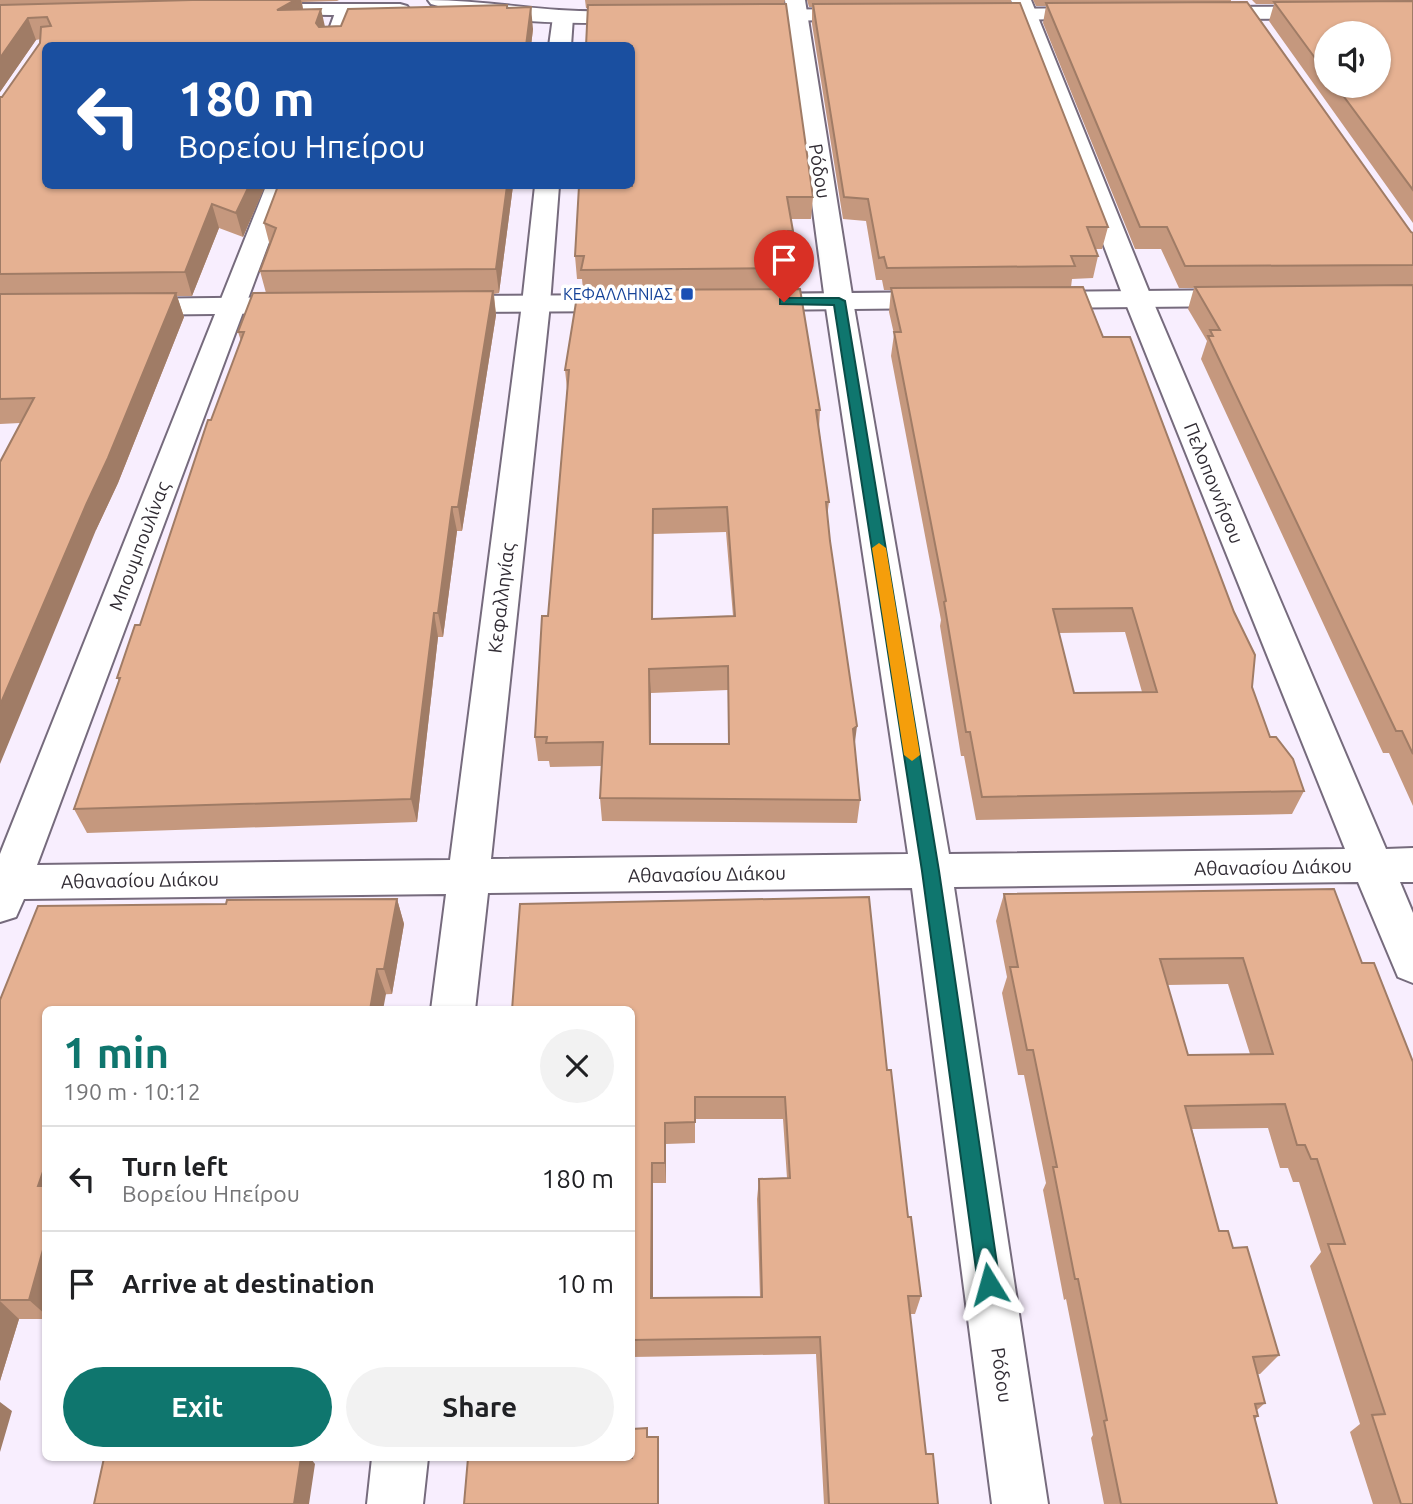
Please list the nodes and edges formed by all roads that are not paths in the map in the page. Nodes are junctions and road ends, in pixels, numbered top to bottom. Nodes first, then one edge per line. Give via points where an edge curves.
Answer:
1 (438, 0) edge
2 (534, 0) edge
3 (1024, 7) edge
4 (1245, 7) edge
5 (796, 8) edge
6 (467, 9) junction
7 (346, 10) junction
8 (498, 10) junction
9 (244, 11) edge
10 (1413, 12) edge
11 (1180, 13) edge
12 (1111, 14) edge
13 (892, 15) edge
14 (946, 15) edge
15 (659, 16) edge
16 (714, 16) edge
17 (563, 17) junction
18 (1265, 35) edge
19 (334, 42) edge
20 (560, 42) edge
21 (277, 189) edge
22 (547, 189) edge
23 (1275, 298) edge
24 (1138, 299) junction
25 (961, 300) edge
26 (1016, 300) edge
27 (839, 301) junction
28 (729, 302) edge
29 (646, 303) edge
30 (536, 304) junction
31 (329, 305) edge
32 (412, 305) edge
33 (232, 306) junction
34 (96, 307) edge
35 (1372, 866) junction
36 (1413, 866) edge
37 (931, 871) junction
38 (468, 876) junction
39 (3, 890) edge
40 (1413, 964) edge
41 (453, 1006) edge
42 (400, 1461) edge
43 (395, 1504) edge
44 (1020, 1504) edge

1 - 6 street
2 - 8 street
3 - 12 street
3 - 14 street
3 - 24 street, Πελοποννήσου
4 - 10 street
4 - 11 street
4 - 18 street
5 - 13 street
5 - 16 street
5 - 27 street, Ρόδου
6 - 7 street
6 - 8 street
7 - 9 street
7 - 19 street
8 - 17 street
15 - 17 street
17 - 20 street
21 - 33 street, Μπουμπουλίνας
22 - 30 street, Κεφαλληνίας
23 - 24 street
24 - 26 street
24 - 35 street, Πελοποννήσου
25 - 27 street
27 - 28 street
27 - 37 street, Ρόδου
29 - 30 street
30 - 32 street
30 - 38 street, Κεφαλληνίας
31 - 33 street
33 - 34 street
33 - 39 street, Μπουμπουλίνας
35 - 36 street, Αθανασίου Διάκου
35 - 37 street, Αθανασίου Διάκου
35 - 40 street, Πελοποννήσου
37 - 38 street, Αθανασίου Διάκου
37 - 44 street, Ρόδου
38 - 39 street, Αθανασίου Διάκου
38 - 41 street, Κεφαλληνίας
42 - 43 street

